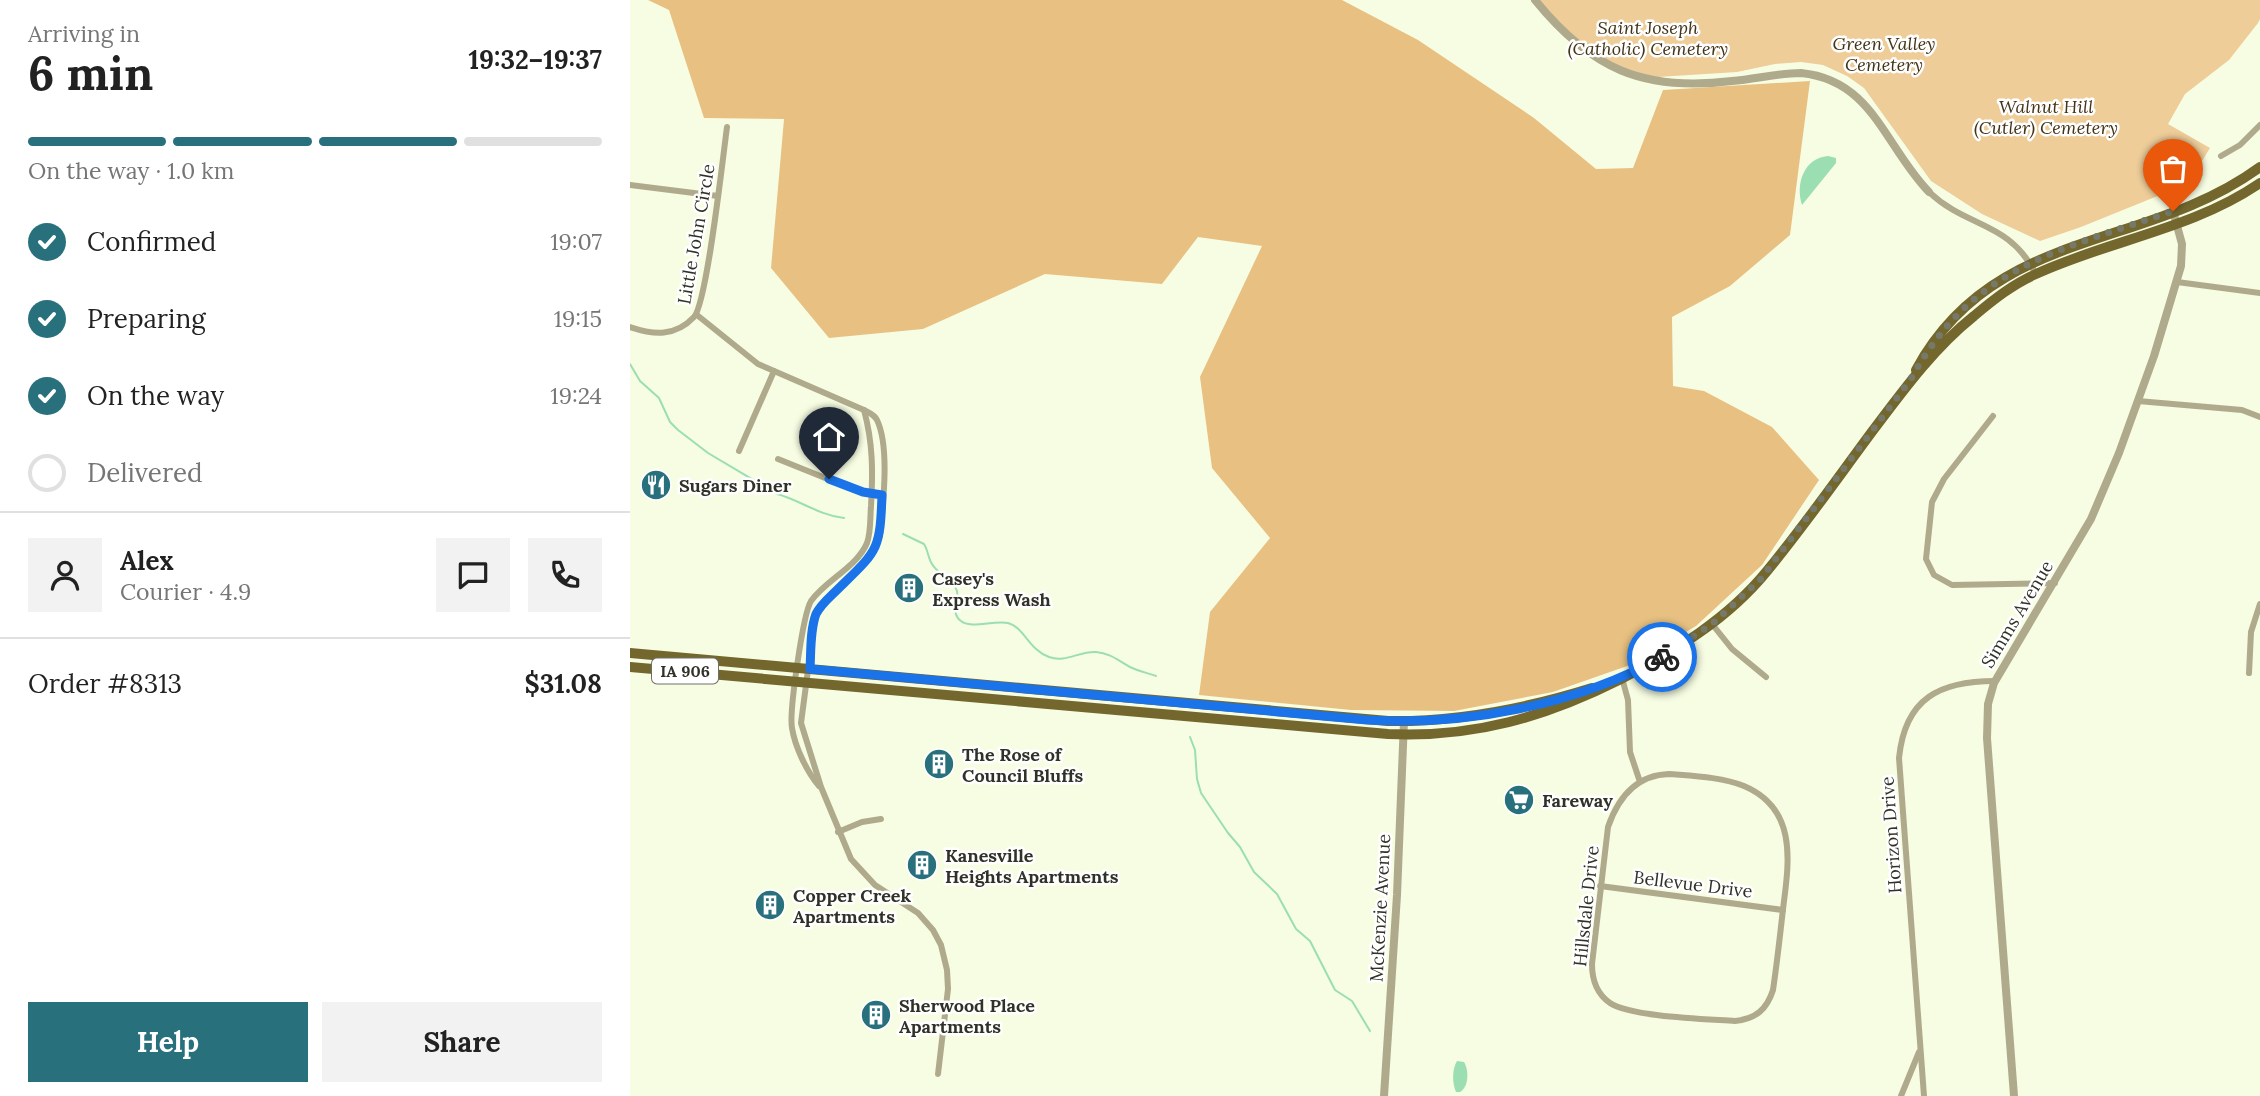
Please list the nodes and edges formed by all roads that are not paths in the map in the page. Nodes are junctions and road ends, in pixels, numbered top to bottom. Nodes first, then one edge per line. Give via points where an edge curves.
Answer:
1 (1535, 0) edge
2 (2260, 125) edge
3 (727, 127) dead end
4 (2221, 156) dead end
5 (2260, 167) edge
6 (2260, 183) edge
7 (630, 185) edge
8 (1929, 192) joint
9 (718, 196) junction
10 (2173, 211) junction
11 (2176, 224) junction
12 (2030, 263) junction
13 (2036, 274) junction
14 (2177, 282) junction
15 (2260, 293) edge
16 (697, 315) junction
17 (630, 327) edge
18 (774, 371) junction
19 (1911, 379) junction
20 (2138, 401) junction
21 (864, 410) junction
22 (1993, 416) dead end
23 (2260, 417) edge
24 (739, 451) dead end
25 (778, 459) dead end
26 (872, 494) junction
27 (882, 495) junction
28 (2054, 583) junction
29 (2260, 604) edge
30 (1712, 624) junction
31 (630, 653) edge
32 (630, 667) edge
33 (798, 668) junction
34 (810, 669) junction
35 (2249, 673) dead end
36 (1766, 677) dead end
37 (1622, 678) junction
38 (802, 681) junction
39 (1995, 681) junction
40 (1404, 721) junction
41 (1404, 735) junction
42 (1640, 782) junction
43 (881, 819) dead end
44 (838, 832) junction
45 (1601, 886) junction
46 (1783, 910) junction
47 (1920, 1050) junction
48 (938, 1074) dead end
49 (1384, 1096) edge
50 (1901, 1096) edge
51 (1924, 1096) edge
52 (2014, 1096) edge

1 - 8 street via 1579,47 1635,76 1707,83 1801,73 1837,82 1863,102
2 - 4 street
3 - 9 street, Little John Circle
5 - 10 main road, IA 906 via 2208,199
6 - 11 main road, IA 906 via 2220,207
7 - 9 street
8 - 12 street via 1960,215 2007,237
9 - 16 street, Little John Circle
10 - 11 street, Simms Avenue
10 - 12 main road, IA 906
11 - 13 main road, IA 906
11 - 14 street, Simms Avenue via 2183,253
12 - 13 street
12 - 19 main road, IA 906 via 1957,314 1932,343
13 - 19 main road, IA 906 via 1973,316
14 - 15 street
14 - 20 street, Simms Avenue
16 - 17 street, Little John Circle via 678,330 651,334
16 - 18 street via 758,364
18 - 21 street
18 - 24 street
19 - 30 main road, IA 906 via 1767,571
20 - 23 street via 2242,410
20 - 28 street, Simms Avenue via 2105,491
21 - 26 street via 873,452
21 - 27 street via 873,414 880,431
22 - 28 street via 1935,494 1926,547 1928,566 1952,585
25 - 26 street
26 - 27 street
26 - 33 street via 864,550 818,593 806,612
27 - 34 street via 880,535 874,552 817,612
28 - 39 street, Simms Avenue
29 - 35 street via 2251,632
30 - 36 street via 1732,649
30 - 37 main road, IA 906
31 - 33 main road, IA 906
32 - 38 main road, IA 906
33 - 34 main road, IA 906
33 - 38 street
34 - 38 street
34 - 40 main road, IA 906
37 - 40 main road, IA 906 via 1496,713
37 - 41 main road, IA 906 via 1566,705 1509,723
37 - 42 street via 1628,700 1630,752
38 - 41 main road, IA 906
38 - 44 street via 801,723
39 - 47 street, Horizon Drive via 1961,682 1937,691 1914,711 1902,737 1899,758
39 - 52 street, Simms Avenue via 1988,704 1987,738
40 - 41 street, McKenzie Avenue
41 - 49 street, McKenzie Avenue
42 - 45 street, Hillsdale Drive via 1614,809
42 - 46 street, Hillsdale Drive via 1669,774 1742,785 1759,794 1776,812 1788,844
43 - 44 street
44 - 48 street via 860,872 918,913 941,945 948,989
45 - 46 street, Bellevue Drive
45 - 46 street, Hillsdale Drive via 1592,974 1606,1000 1631,1012 1735,1021 1756,1015 1773,990
47 - 50 street, Horizon Drive
47 - 51 street, Horizon Drive

